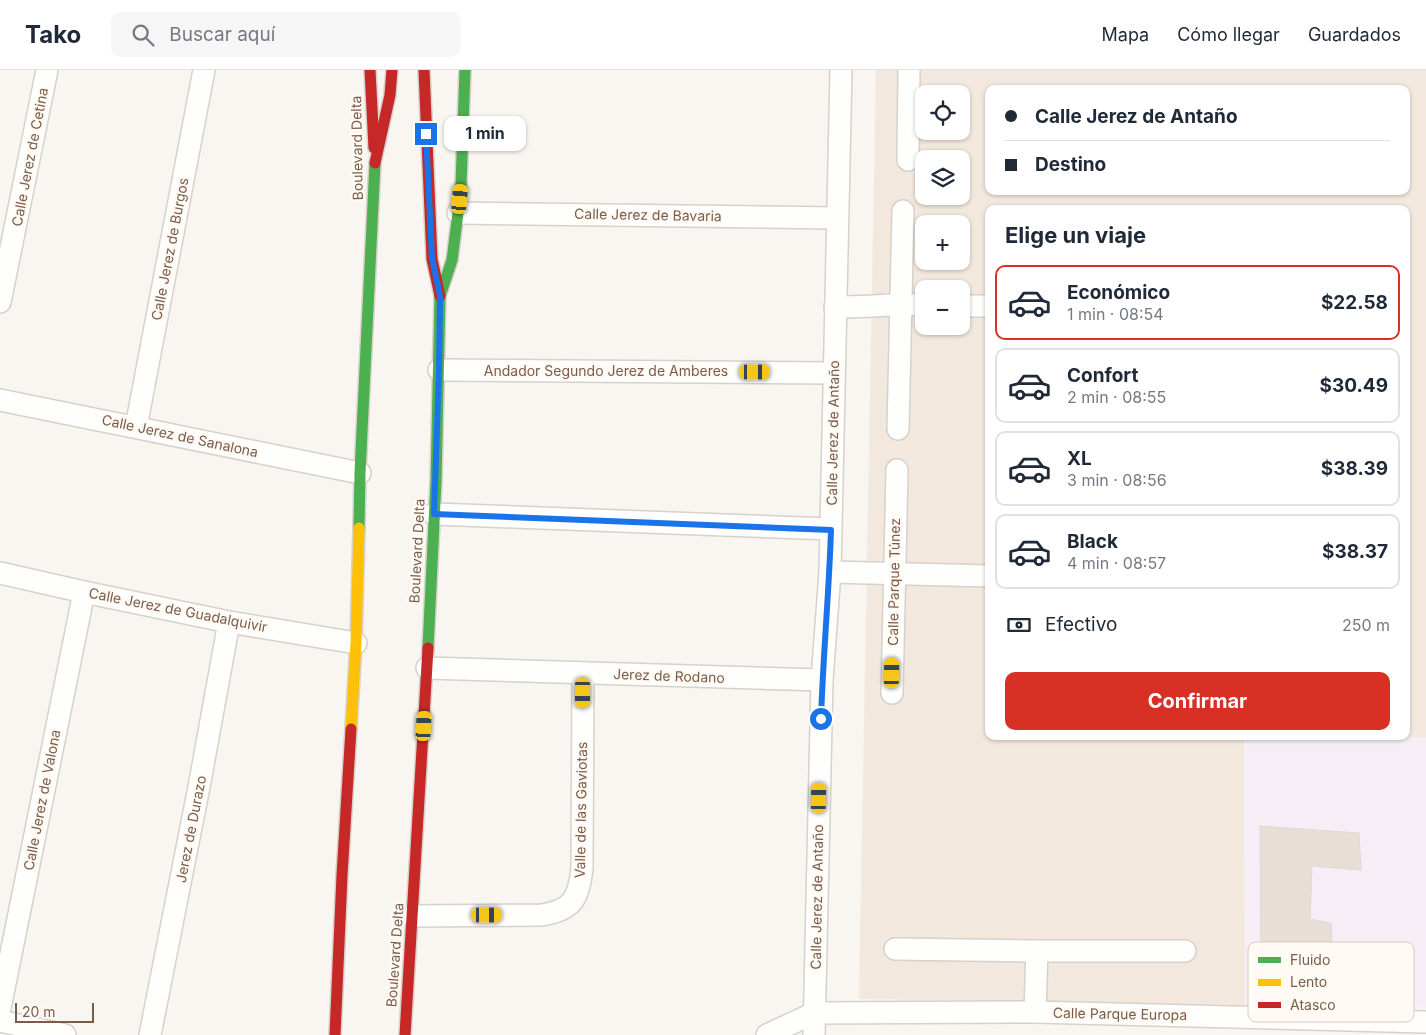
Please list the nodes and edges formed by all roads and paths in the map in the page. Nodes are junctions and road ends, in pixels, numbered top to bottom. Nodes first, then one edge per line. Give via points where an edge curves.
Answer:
1 (47, 70) edge
2 (204, 70) edge
3 (370, 70) edge
4 (392, 70) edge
5 (424, 70) edge
6 (465, 70) edge
7 (841, 70) edge
8 (909, 70) edge
9 (908, 160) dead end
10 (375, 164) junction
11 (903, 211) dead end
12 (458, 212) junction
13 (838, 218) junction
14 (440, 296) junction
15 (0, 302) edge
16 (901, 304) junction
17 (915, 305) edge
18 (970, 306) edge
19 (985, 306) edge
20 (835, 307) junction
21 (439, 370) junction
22 (834, 373) junction
23 (0, 400) edge
24 (136, 427) junction
25 (898, 429) dead end
26 (897, 470) dead end
27 (360, 474) junction
28 (434, 514) junction
29 (831, 530) junction
30 (830, 572) junction
31 (0, 573) edge
32 (894, 575) junction
33 (985, 576) edge
34 (84, 592) junction
35 (230, 622) junction
36 (356, 643) junction
37 (427, 668) junction
38 (583, 674) junction
39 (822, 680) junction
40 (892, 693) dead end
41 (413, 916) junction
42 (894, 949) dead end
43 (1185, 951) dead end
44 (1037, 952) junction
45 (0, 1008) edge
46 (1035, 1012) junction
47 (814, 1013) junction
48 (1248, 1017) edge
49 (0, 1021) edge
50 (65, 1035) edge
51 (150, 1035) edge
52 (335, 1035) edge
53 (405, 1035) edge
54 (767, 1035) edge
55 (814, 1035) edge

1 - 15 street, Calle Jerez de Cetina
2 - 24 street, Calle Jerez de Burgos
3 - 10 main road, Boulevard Delta
4 - 10 main road
5 - 14 main road via 432,258
6 - 12 main road, Boulevard Delta
7 - 13 street, Calle Jerez de Antaño
8 - 9 street
10 - 27 main road, Boulevard Delta
11 - 16 street
12 - 13 street, Calle Jerez de Bavaria
12 - 14 main road, Boulevard Delta via 452,260
13 - 20 street, Calle Jerez de Antaño
14 - 21 main road, Boulevard Delta
16 - 17 street
16 - 20 street
16 - 25 street
18 - 19 street
20 - 22 street, Calle Jerez de Antaño
21 - 22 street, Andador Segundo Jerez de Amberes
21 - 28 main road, Boulevard Delta
22 - 29 street, Calle Jerez de Antaño
23 - 24 street, Calle Jerez de Sanalona
24 - 27 street, Calle Jerez de Sanalona
26 - 32 street, Calle Parque Túnez
27 - 36 main road, Boulevard Delta
28 - 29 street
28 - 37 main road, Boulevard Delta
29 - 30 street, Calle Jerez de Antaño
30 - 32 street
30 - 39 street, Calle Jerez de Antaño
31 - 34 street, Calle Jerez de Guadalquivir
32 - 33 street
32 - 40 street, Calle Parque Túnez
34 - 35 street, Calle Jerez de Guadalquivir
34 - 45 street, Calle Jerez de Valona
35 - 36 street, Calle Jerez de Guadalquivir
35 - 51 street, Jerez de Durazo
36 - 52 main road, Boulevard Delta
37 - 38 street, Jerez de Rodano
37 - 41 main road, Boulevard Delta
38 - 39 street, Jerez de Rodano
38 - 41 street, Valle de las Gaviotas via 582,868 574,899 566,908 542,915
39 - 47 street, Calle Jerez de Antaño
41 - 53 main road, Boulevard Delta
42 - 44 street
43 - 44 street
44 - 46 street
46 - 47 street, Calle Parque Europa
46 - 48 street, Calle Parque Europa
47 - 54 street
47 - 55 street, Calle Jerez de Antaño
49 - 50 street

